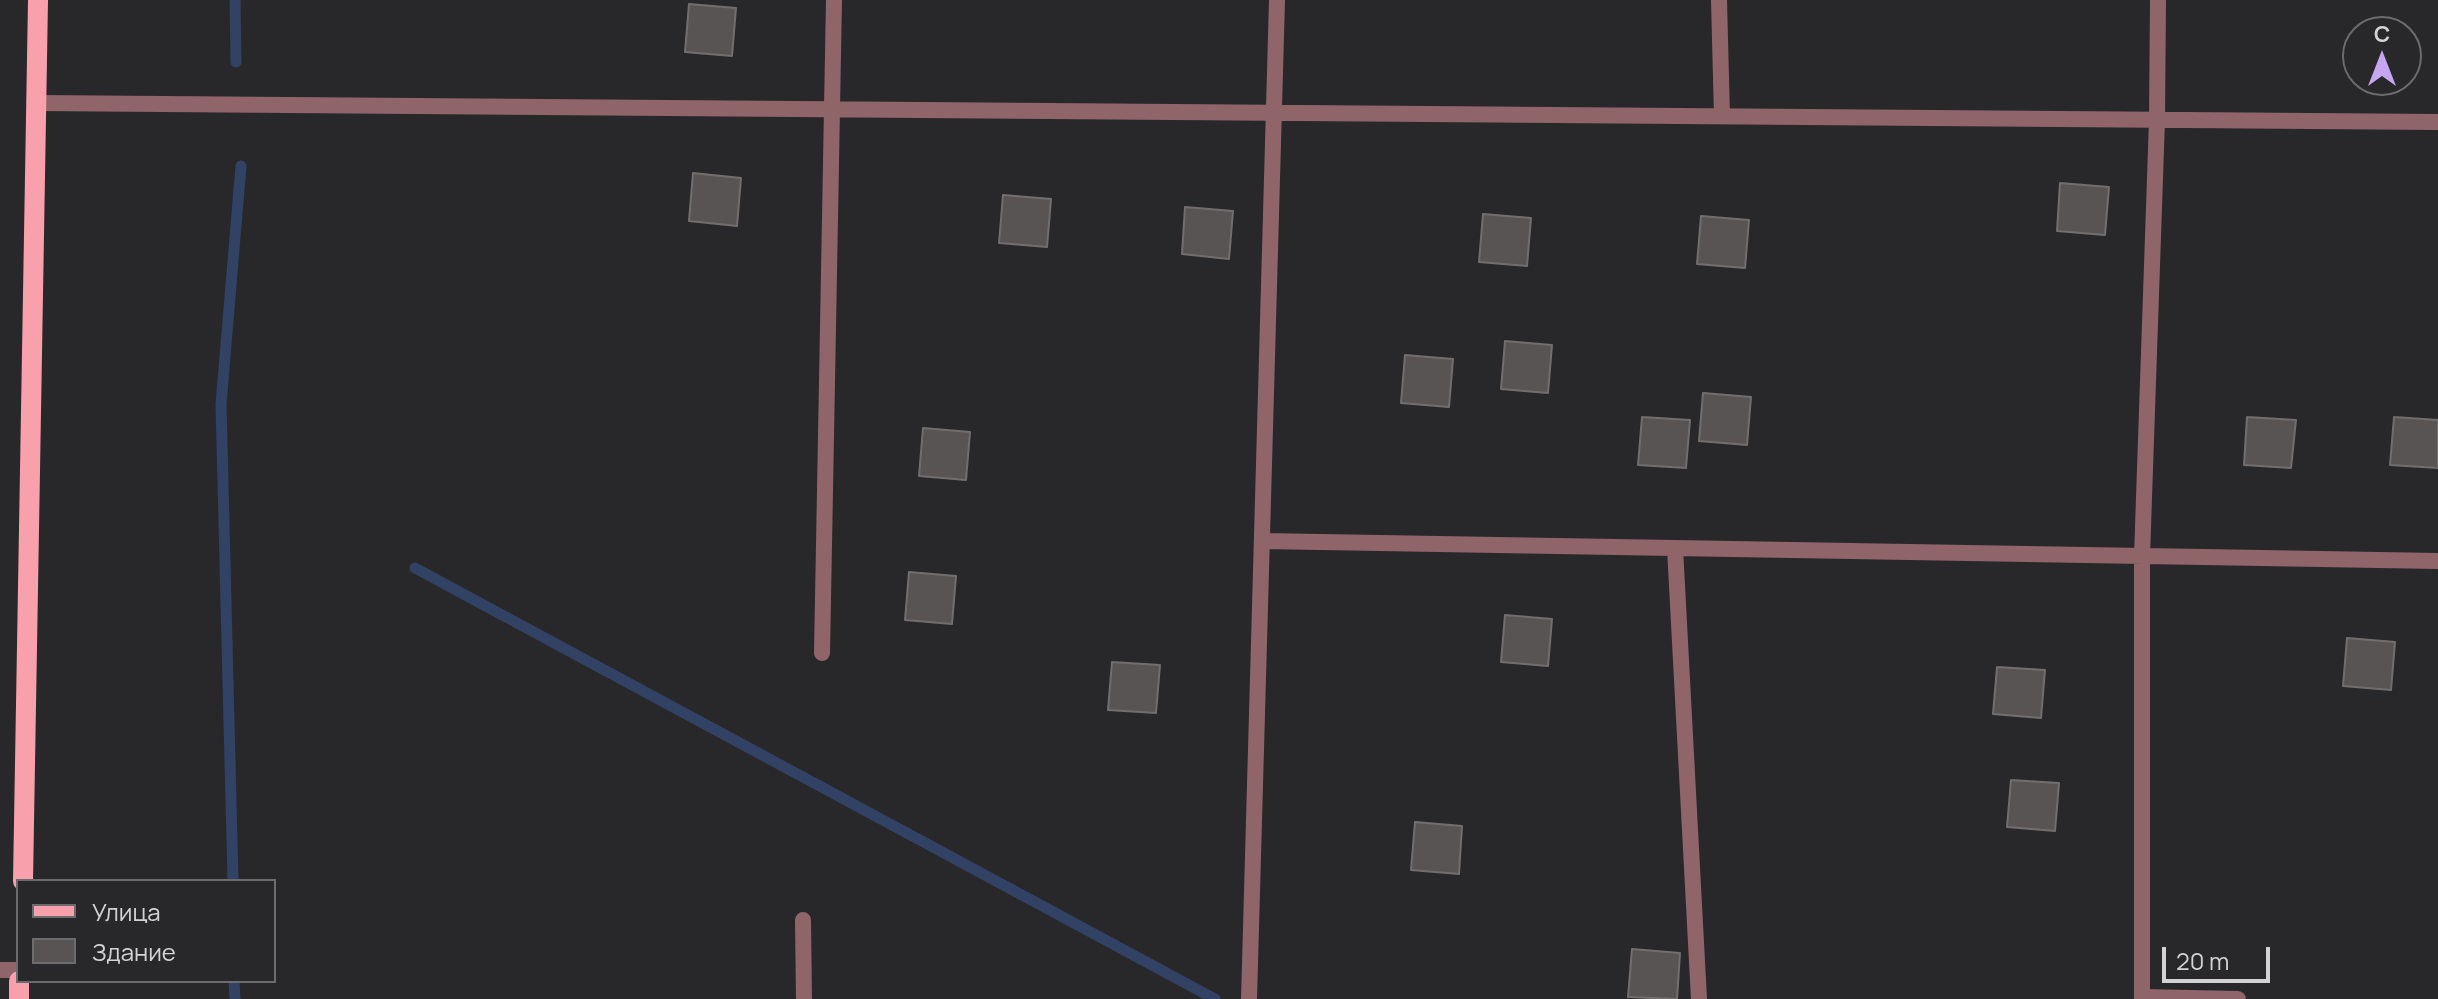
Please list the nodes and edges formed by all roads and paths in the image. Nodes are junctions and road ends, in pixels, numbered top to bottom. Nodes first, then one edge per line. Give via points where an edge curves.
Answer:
1 (38, 0) edge
2 (834, 0) edge
3 (1277, 0) edge
4 (1719, 0) edge
5 (2158, 0) edge
6 (36, 103) junction
7 (834, 109) junction
8 (1276, 112) junction
9 (1722, 116) junction
10 (2157, 120) junction
11 (2438, 122) edge
12 (1262, 541) junction
13 (1675, 548) junction
14 (2142, 556) junction
15 (2438, 561) edge
16 (822, 653) dead end
17 (23, 879) edge
18 (803, 920) dead end
19 (2142, 998) edge
20 (804, 999) edge
21 (1249, 999) edge
22 (1699, 999) edge
23 (2238, 999) edge

1 - 6 main road
2 - 7 lane
3 - 8 lane
4 - 9 lane
5 - 10 lane
6 - 7 lane
6 - 17 main road
7 - 8 lane
7 - 16 lane
8 - 9 lane
8 - 12 lane
9 - 10 lane
10 - 11 lane
10 - 14 lane
12 - 13 lane
12 - 21 lane
13 - 14 lane
13 - 22 lane
14 - 15 lane
14 - 19 lane
18 - 20 lane
19 - 23 lane

